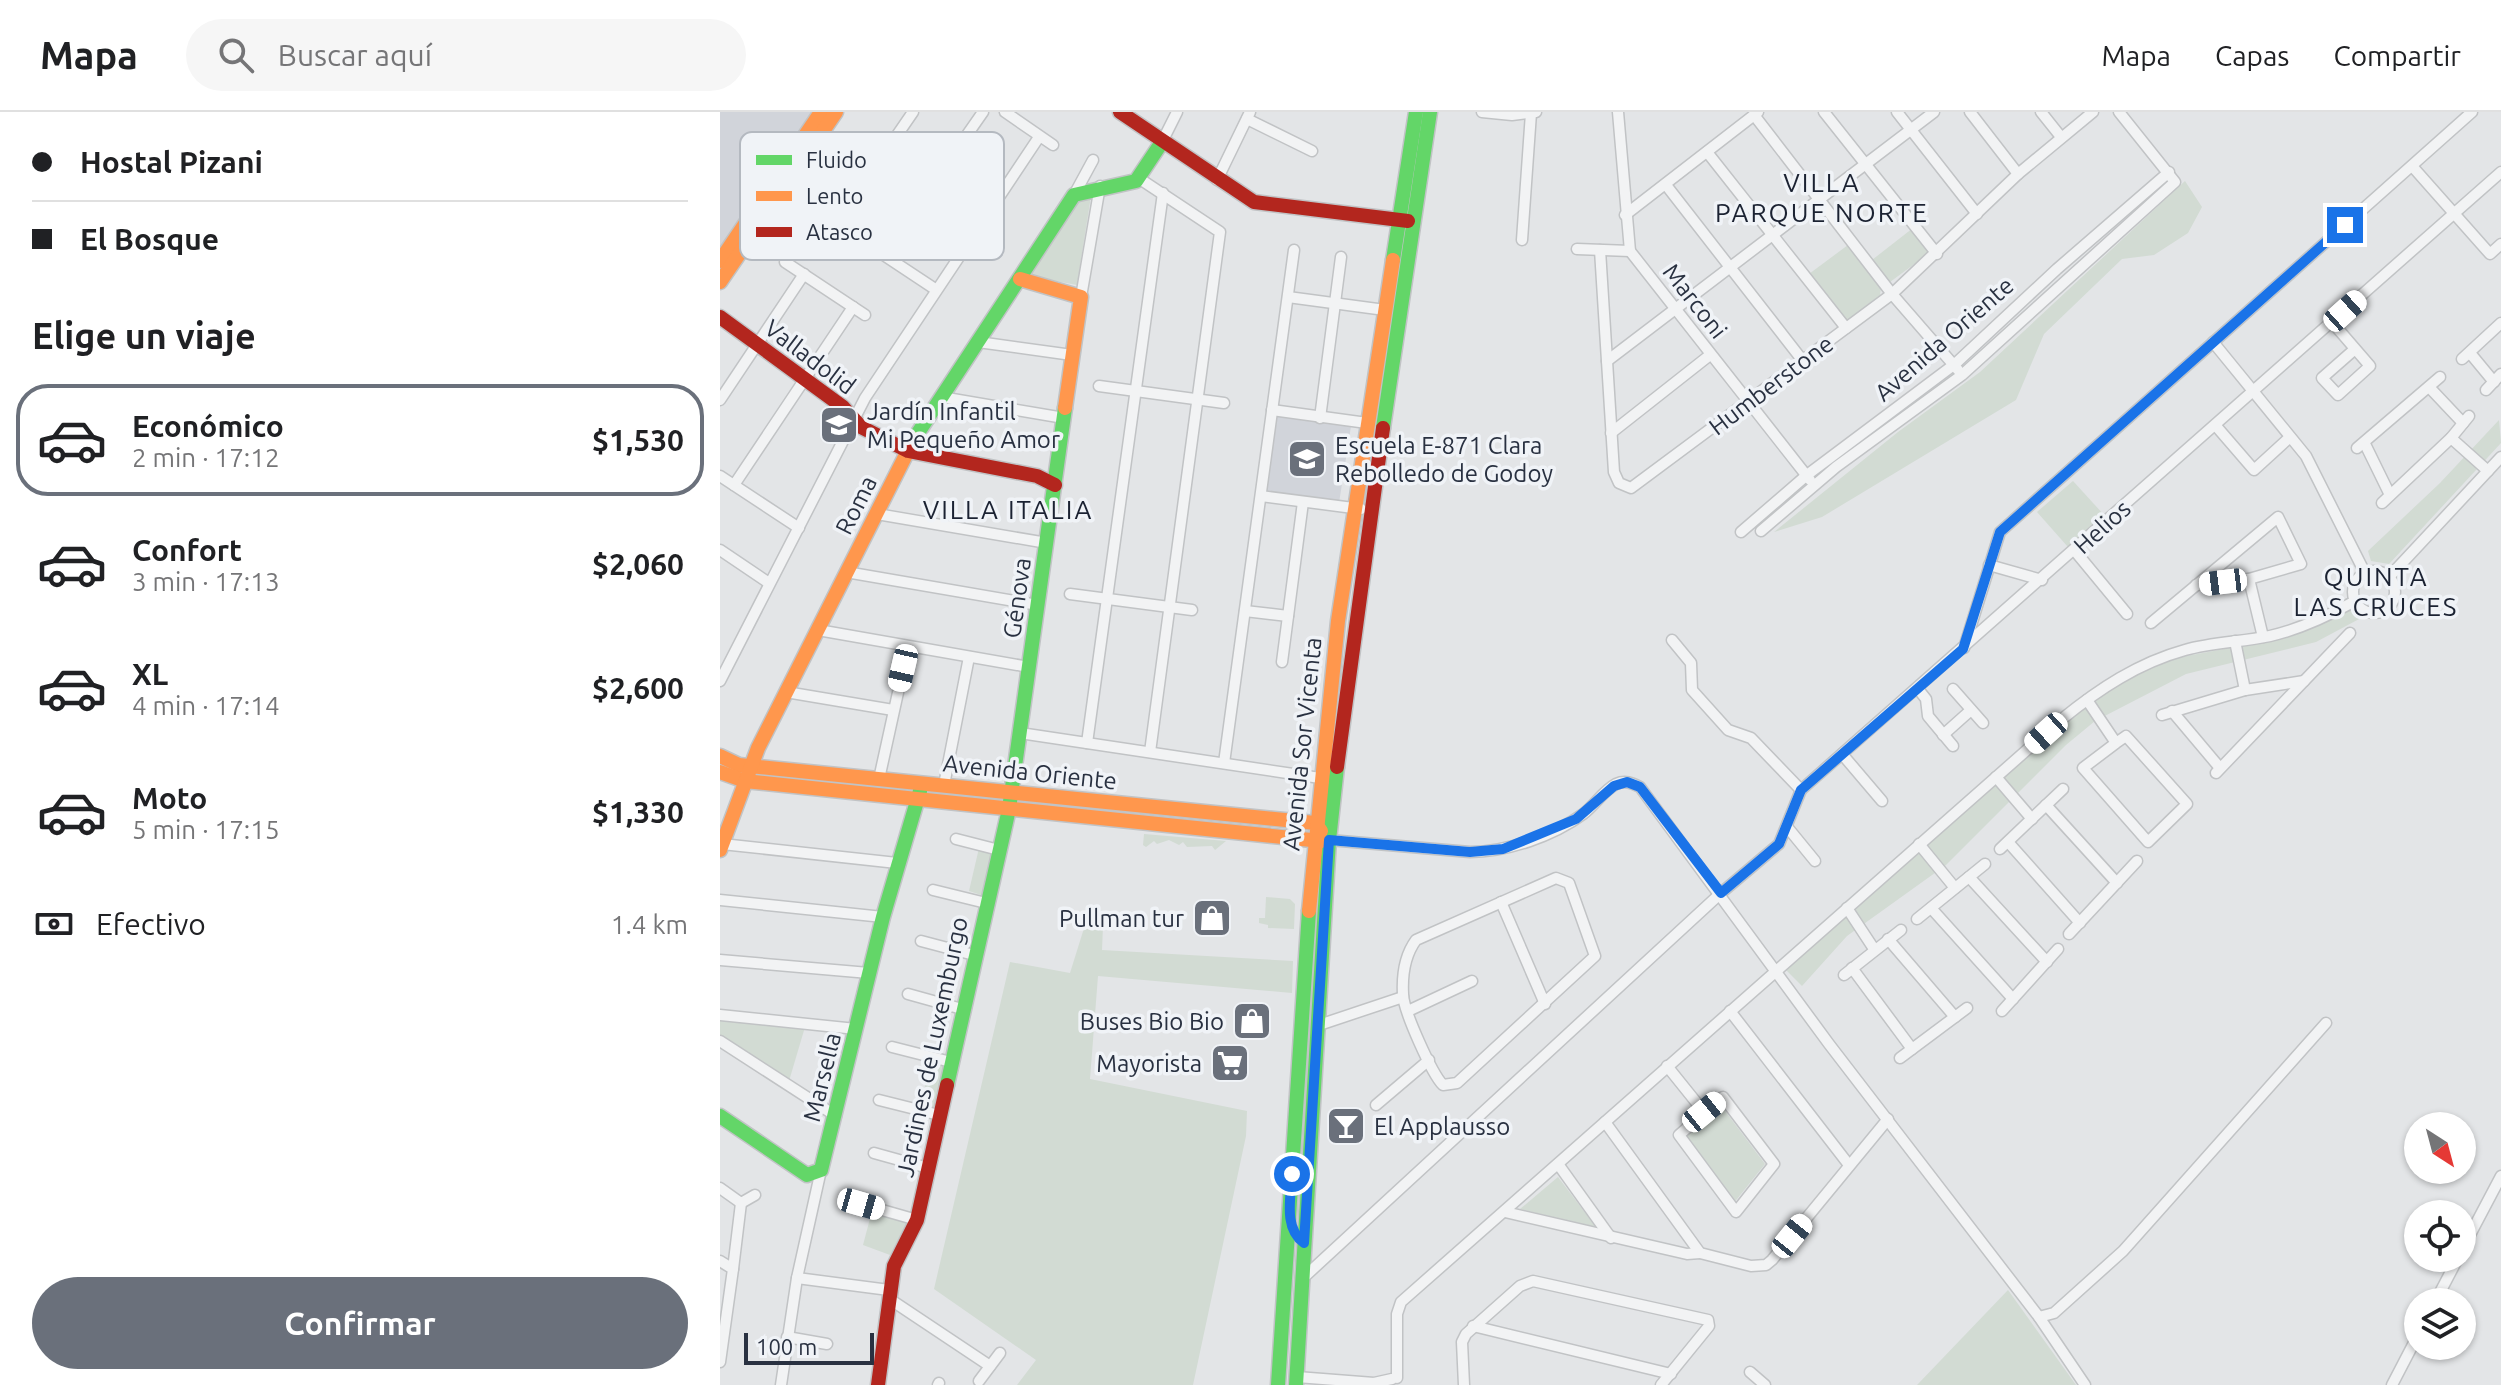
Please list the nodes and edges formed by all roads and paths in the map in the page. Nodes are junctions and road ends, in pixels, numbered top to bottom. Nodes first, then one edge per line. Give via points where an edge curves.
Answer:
1 (821, 112) edge
2 (836, 112) edge
3 (913, 112) edge
4 (983, 112) edge
5 (1005, 112) edge
6 (1120, 112) edge
7 (1177, 112) edge
8 (1416, 112) edge
9 (1430, 112) edge
10 (1482, 112) edge
11 (1533, 112) edge
12 (1618, 112) edge
13 (1824, 112) edge
14 (1897, 112) edge
15 (1934, 112) edge
16 (1970, 112) edge
17 (2041, 112) edge
18 (2093, 112) edge
19 (2119, 112) edge
20 (2472, 112) edge
21 (1756, 113) edge
22 (1248, 115) edge
23 (1911, 130) junction
24 (809, 132) edge
25 (820, 132) edge
26 (899, 132) edge
27 (969, 132) edge
28 (1039, 137) junction
29 (2061, 137) junction
30 (1162, 142) junction
31 (1053, 145) dead end
32 (1312, 151) dead end
33 (1707, 152) junction
34 (1093, 160) dead end
35 (1866, 166) junction
36 (2412, 166) junction
37 (2501, 172) edge
38 (2018, 174) junction
39 (2172, 177) junction
40 (1140, 179) junction
41 (1217, 180) junction
42 (1666, 185) junction
43 (1100, 186) junction
44 (1004, 189) edge
45 (1163, 193) junction
46 (1074, 195) junction
47 (1819, 202) junction
48 (1977, 214) junction
49 (2453, 214) junction
50 (1625, 215) junction
51 (1398, 220) junction
52 (1414, 221) junction
53 (1772, 234) junction
54 (740, 235) edge
55 (1522, 240) dead end
56 (2501, 244) edge
57 (740, 249) edge
58 (1577, 249) dead end
59 (1294, 250) dead end
60 (1600, 250) junction
61 (1630, 251) junction
62 (1937, 254) junction
63 (1341, 257) dead end
64 (891, 260) edge
65 (955, 260) edge
66 (720, 261) edge
67 (785, 262) dead end
68 (1729, 265) junction
69 (804, 274) junction
70 (1020, 279) junction
71 (720, 282) edge
72 (935, 289) junction
73 (1077, 294) junction
74 (1892, 294) junction
75 (1288, 297) junction
76 (1335, 304) junction
77 (853, 307) junction
78 (1673, 309) junction
79 (1385, 310) junction
80 (865, 315) dead end
81 (720, 317) edge
82 (2332, 322) junction
83 (2501, 323) edge
84 (1846, 328) junction
85 (978, 342) junction
86 (2213, 342) junction
87 (757, 345) junction
88 (2355, 349) junction
89 (1072, 355) junction
90 (1710, 355) junction
91 (1607, 361) junction
92 (1803, 361) junction
93 (1955, 364) junction
94 (1962, 375) junction
95 (2440, 377) dead end
96 (805, 379) junction
97 (2493, 382) edge
98 (1099, 386) dead end
99 (2429, 387) junction
100 (1135, 391) junction
101 (2253, 392) junction
102 (941, 397) junction
103 (1197, 398) junction
104 (720, 400) edge
105 (1224, 403) dead end
106 (1748, 403) junction
107 (1272, 410) junction
108 (1064, 418) junction
109 (1320, 418) junction
110 (854, 420) junction
111 (1367, 423) junction
112 (2216, 426) junction
113 (1611, 433) junction
114 (2289, 438) junction
115 (2451, 438) junction
116 (908, 451) junction
117 (2501, 457) edge
118 (2488, 471) junction
119 (720, 476) edge
120 (1810, 480) junction
121 (734, 485) junction
122 (1055, 485) junction
123 (1261, 496) junction
124 (1303, 502) junction
125 (1355, 509) junction
126 (1371, 510) junction
127 (877, 514) junction
128 (799, 528) junction
129 (1761, 531) dead end
130 (1741, 532) dead end
131 (1047, 543) junction
132 (720, 550) edge
133 (2075, 551) junction
134 (1989, 565) junction
135 (846, 572) junction
136 (2365, 573) junction
137 (2389, 577) junction
138 (2249, 579) junction
139 (2042, 580) junction
140 (769, 583) junction
141 (2196, 585) junction
142 (1070, 594) dead end
143 (1106, 599) junction
144 (2355, 601) junction
145 (1038, 605) junction
146 (1169, 606) junction
147 (1192, 610) dead end
148 (1245, 611) junction
149 (2127, 614) dead end
150 (1288, 616) junction
151 (2151, 623) dead end
152 (818, 630) junction
153 (2350, 633) dead end
154 (2263, 637) junction
155 (1672, 640) dead end
156 (2235, 641) junction
157 (908, 647) junction
158 (1963, 649) junction
159 (969, 657) junction
160 (1282, 662) dead end
161 (1029, 667) junction
162 (720, 681) edge
163 (2304, 681) junction
164 (1918, 689) junction
165 (1953, 689) dead end
166 (2245, 690) junction
167 (786, 692) junction
168 (2087, 700) junction
169 (893, 710) junction
170 (1971, 710) junction
171 (1983, 723) dead end
172 (1020, 733) junction
173 (1943, 735) junction
174 (1087, 743) junction
175 (2116, 743) junction
176 (1953, 746) dead end
177 (1150, 752) junction
178 (1842, 754) junction
179 (720, 756) edge
180 (1224, 763) junction
181 (750, 766) junction
182 (720, 772) edge
183 (1996, 777) junction
184 (1320, 778) junction
185 (879, 779) junction
186 (745, 781) junction
187 (922, 783) junction
188 (944, 785) junction
189 (2063, 789) dead end
190 (1801, 790) junction
191 (1012, 792) junction
192 (918, 799) junction
193 (1882, 801) dead end
194 (2046, 805) junction
195 (1143, 806) junction
196 (1009, 809) junction
197 (1243, 816) junction
198 (2032, 819) junction
199 (1134, 822) junction
200 (1315, 823) junction
201 (1788, 828) junction
202 (1243, 834) junction
203 (956, 839) dead end
204 (1329, 840) junction
205 (1313, 842) junction
206 (1919, 844) junction
207 (721, 847) edge
208 (999, 850) junction
209 (1815, 861) dead end
210 (2137, 861) dead end
211 (897, 863) junction
212 (1985, 864) dead end
213 (1969, 877) junction
214 (2117, 883) junction
215 (1955, 888) junction
216 (933, 890) dead end
217 (1721, 893) junction
218 (720, 900) edge
219 (1501, 902) junction
220 (986, 903) junction
221 (1847, 908) junction
222 (1931, 908) junction
223 (883, 917) junction
224 (1917, 919) dead end
225 (2080, 923) junction
226 (1901, 930) dead end
227 (2069, 934) dead end
228 (1888, 939) junction
229 (921, 941) dead end
230 (1874, 949) junction
231 (2058, 949) dead end
232 (974, 955) junction
233 (720, 960) edge
234 (2047, 962) junction
235 (1776, 968) junction
236 (869, 973) junction
237 (1472, 981) dead end
238 (908, 994) dead end
239 (1403, 997) junction
240 (1303, 998) junction
241 (2013, 999) junction
242 (1545, 1004) junction
243 (1967, 1008) dead end
244 (962, 1009) junction
245 (1408, 1011) junction
246 (1730, 1011) junction
247 (2002, 1011) dead end
248 (720, 1015) edge
249 (1955, 1017) junction
250 (1316, 1018) junction
251 (2326, 1023) dead end
252 (856, 1029) junction
253 (720, 1041) edge
254 (892, 1047) dead end
255 (1912, 1049) junction
256 (1900, 1058) dead end
257 (1429, 1060) junction
258 (951, 1062) junction
259 (1667, 1066) junction
260 (879, 1100) dead end
261 (1376, 1105) dead end
262 (1704, 1112) junction
263 (939, 1115) junction
264 (720, 1116) edge
265 (836, 1116) junction
266 (1888, 1119) junction
267 (1605, 1122) junction
268 (874, 1153) dead end
269 (1558, 1164) junction
270 (1849, 1165) junction
271 (928, 1168) junction
272 (821, 1170) junction
273 (2501, 1176) edge
274 (720, 1188) edge
275 (755, 1195) dead end
276 (741, 1203) junction
277 (861, 1204) dead end
278 (1505, 1212) junction
279 (917, 1220) junction
280 (1290, 1220) junction
281 (2476, 1223) edge
282 (1611, 1238) junction
283 (1304, 1243) junction
284 (1700, 1253) junction
285 (720, 1261) edge
286 (733, 1269) junction
287 (797, 1278) junction
288 (1302, 1279) junction
289 (888, 1294) junction
290 (2039, 1317) junction
291 (1473, 1326) junction
292 (787, 1337) junction
293 (827, 1344) dead end
294 (1000, 1353) dead end
295 (2405, 1360) edge
296 (720, 1362) edge
297 (990, 1366) junction
298 (1279, 1369) junction
299 (1750, 1372) dead end
300 (1671, 1374) junction
301 (979, 1381) dead end
302 (1392, 1381) edge
303 (1293, 1382) edge
304 (781, 1385) edge
305 (878, 1385) edge
306 (1278, 1385) edge
307 (1408, 1385) edge
308 (1464, 1385) edge
309 (1661, 1385) edge
310 (1765, 1385) edge
311 (2085, 1385) edge
312 (2392, 1385) edge

1 - 24 main road
2 - 25 main road
3 - 26 street
4 - 27 street
5 - 28 street
6 - 30 main road
7 - 30 street
8 - 51 main road, Avenida Sor Vicenta
9 - 52 main road, Avenida Sor Vicenta
10 - 11 street
11 - 55 street
12 - 50 street, Marconi
13 - 35 street
14 - 23 street
15 - 23 street
16 - 38 street
17 - 29 street
18 - 29 street, Humberstone
19 - 39 street
20 - 36 street
21 - 33 street
21 - 47 street
22 - 32 street
22 - 41 street
23 - 35 street
23 - 48 street
28 - 31 street
28 - 44 street
29 - 38 street, Humberstone
30 - 40 main road
30 - 41 main road
33 - 42 street
33 - 53 street
34 - 46 street, Roma
35 - 47 street
35 - 62 street
36 - 49 street
36 - 86 street
37 - 49 street, Helios
38 - 48 street, Humberstone
39 - 93 street, Avenida Oriente via 2057,269
39 - 94 street, Avenida Oriente
40 - 43 main road
40 - 45 street
41 - 51 main road via 1265,205
42 - 50 street
42 - 68 street
43 - 46 main road
43 - 73 street, Génova
45 - 100 street
45 - 103 street via 1220,232
46 - 70 main road, Roma
47 - 53 street
47 - 74 street
48 - 62 street, Humberstone
49 - 56 street via 2490,254
49 - 82 street, Helios
50 - 61 street, Marconi
51 - 52 main road
51 - 79 main road, Avenida Sor Vicenta
52 - 126 main road, Avenida Sor Vicenta
53 - 68 street
53 - 84 street
54 - 66 main road
57 - 71 main road
58 - 60 street
59 - 75 street
60 - 61 street
60 - 91 street, Humberstone
61 - 78 street, Marconi
62 - 74 street, Humberstone
63 - 76 street
64 - 72 street
65 - 72 street
67 - 69 street
68 - 78 street
68 - 92 street
69 - 77 street
69 - 87 street
70 - 73 main road
70 - 85 main road, Roma
72 - 110 street
73 - 89 main road, Génova
74 - 84 street, Humberstone
74 - 93 street
75 - 76 street
75 - 107 street
76 - 79 street
76 - 109 street
77 - 80 street
77 - 96 street
78 - 90 street, Marconi
78 - 91 street
79 - 111 main road, Avenida Sor Vicenta
81 - 87 main road, Valladolid
82 - 88 street
82 - 101 street, Helios
83 - 97 street via 2466,356
84 - 92 street, Humberstone
85 - 89 street
85 - 102 main road, Roma
86 - 101 street
86 - 134 street via 2000,532
87 - 96 main road, Valladolid
87 - 104 street
88 - 88 street via 2370,366 2338,395 2322,378
89 - 108 main road, Génova
90 - 106 street, Marconi
90 - 113 street
91 - 113 street, Humberstone
92 - 106 street, Humberstone
93 - 94 street
93 - 120 street, Avenida Oriente
94 - 120 street, Avenida Oriente
95 - 99 street
96 - 110 main road, Valladolid
96 - 121 street
98 - 100 street
99 - 115 street via 2466,419
99 - 115 street via 2361,446 2386,499
100 - 103 street
100 - 143 street
101 - 112 street, Helios
101 - 114 street
102 - 108 street
102 - 116 main road, Roma
103 - 105 street
103 - 146 street
106 - 113 street, Humberstone via 1635,487 1623,486 1615,476
106 - 120 street, Marconi
107 - 109 street
107 - 123 street
108 - 122 main road, Génova
109 - 111 street
110 - 116 main road, Valladolid
110 - 128 street
111 - 125 main road, Avenida Sor Vicenta
112 - 114 street via 2254,470
112 - 133 street, Helios
114 - 136 street via 2306,456
115 - 118 street
116 - 122 main road, Valladolid via 1037,476
116 - 127 main road, Roma
117 - 118 street
118 - 137 street
119 - 121 street
120 - 129 street, Avenida Oriente
120 - 130 street, Avenida Oriente
121 - 128 street
122 - 131 main road, Génova
123 - 124 street
123 - 148 street
124 - 125 street
124 - 150 street
125 - 126 street
125 - 184 main road, Avenida Sor Vicenta
126 - 204 main road, Avenida Sor Vicenta
127 - 131 street
127 - 135 main road, Roma
128 - 140 street
131 - 145 main road, Génova
132 - 140 street
133 - 139 street, Helios
133 - 149 street
134 - 139 street
134 - 158 street
135 - 145 street
135 - 152 main road, Roma
136 - 137 street via 2378,571
136 - 144 street via 2354,588
137 - 144 street via 2395,593 2386,609 2369,612
138 - 141 street
138 - 141 street via 2301,564 2278,517
138 - 154 street
139 - 158 street, Helios
140 - 162 street
141 - 151 street
142 - 143 street
143 - 146 street
143 - 174 street
144 - 154 street via 2310,624
145 - 161 main road, Génova
146 - 147 street
146 - 177 street
148 - 150 street
148 - 180 street
150 - 160 street
152 - 157 street
152 - 167 main road, Roma
153 - 163 street
154 - 156 street
155 - 190 street via 1691,663 1692,690 1728,730 1751,738
156 - 166 street
156 - 168 street via 2149,662
157 - 159 street
157 - 169 street
158 - 164 street, Helios
159 - 161 street
159 - 188 street
161 - 172 main road, Génova
163 - 166 street
163 - 166 street via 2218,770 2167,713
164 - 173 street via 1926,699 1928,716
164 - 178 street, Helios
165 - 170 street
167 - 169 street
167 - 181 main road, Roma
168 - 175 street
168 - 183 street
169 - 185 street
170 - 171 street
170 - 173 street
172 - 174 street
172 - 191 main road, Génova
173 - 176 street
174 - 177 street
175 - 175 street via 2083,768 2148,842 2187,804 2126,736
177 - 180 street
178 - 190 street, Helios
178 - 193 street
179 - 181 main road, Avenida Oriente
180 - 184 street
181 - 185 main road, Avenida Oriente
181 - 186 main road, Roma
182 - 186 main road, Avenida Oriente
183 - 198 street
183 - 206 street
184 - 200 main road, Avenida Sor Vicenta
185 - 187 main road, Avenida Oriente
186 - 192 main road, Avenida Oriente
186 - 207 main road, Roma
187 - 188 main road, Avenida Oriente
187 - 192 main road, Marsella
188 - 191 main road, Avenida Oriente
189 - 194 street
190 - 201 street, Helios
191 - 195 main road, Avenida Oriente
191 - 196 main road, Génova
192 - 196 main road, Avenida Oriente
192 - 211 main road, Marsella
194 - 198 street
194 - 214 street
195 - 197 main road, Avenida Oriente
195 - 199 main road via 1136,809
196 - 199 main road, Avenida Oriente
196 - 208 main road, Jardines de Luxemburgo
197 - 200 main road, Avenida Oriente
197 - 202 main road
198 - 225 street via 2004,846
199 - 202 main road, Avenida Oriente
200 - 204 main road
200 - 205 main road, Avenida Sor Vicenta
201 - 209 street
201 - 217 street, Helios via 1779,844
202 - 205 main road, Avenida Oriente
203 - 208 street
204 - 205 main road, Avenida Oriente
204 - 217 street, Avenida Oriente via 1470,852 1503,849 1576,819 1620,783 1640,787
204 - 250 main road, Avenida Sor Vicenta
205 - 240 main road, Avenida Sor Vicenta
206 - 215 street
206 - 221 street
207 - 211 street
208 - 220 main road, Jardines de Luxemburgo
210 - 214 street
211 - 223 main road, Marsella
212 - 213 street
213 - 215 street
213 - 234 street
214 - 225 street
215 - 222 street
216 - 220 street
217 - 235 street
217 - 288 street, Helios
218 - 223 street
219 - 239 street via 1416,940 1405,963
219 - 242 street
219 - 242 street via 1556,878 1569,883 1595,950 1592,962
220 - 232 main road, Jardines de Luxemburgo
221 - 230 street
221 - 235 street
222 - 224 street
222 - 241 street
223 - 236 main road, Marsella
225 - 227 street
226 - 228 street
228 - 230 street
228 - 249 street
229 - 232 street
230 - 255 street via 1848,971
231 - 234 street
232 - 244 main road, Jardines de Luxemburgo
233 - 236 street
234 - 241 street
235 - 246 street
235 - 266 street
236 - 252 main road, Marsella
237 - 245 street
238 - 244 street
239 - 245 street
239 - 250 street
240 - 250 main road
240 - 280 main road, Avenida Sor Vicenta
241 - 247 street
242 - 257 street via 1455,1084 1441,1083
243 - 249 street
244 - 258 main road, Jardines de Luxemburgo
245 - 257 street
246 - 259 street
246 - 270 street
248 - 252 street
249 - 255 street
250 - 283 main road, Avenida Sor Vicenta
251 - 290 street via 2123,1251 2054,1313
252 - 265 main road, Marsella
253 - 265 street
254 - 258 street
255 - 256 street
257 - 261 street
258 - 263 main road, Jardines de Luxemburgo
259 - 262 street
259 - 267 street
260 - 263 street
262 - 262 street via 1679,1135 1736,1212 1774,1164 1723,1097
263 - 271 main road, Jardines de Luxemburgo
264 - 272 main road via 807,1175
265 - 272 main road, Marsella
266 - 270 street
266 - 290 street
267 - 269 street
267 - 284 street
268 - 271 street
269 - 278 street
269 - 282 street
270 - 284 street via 1766,1265
271 - 279 main road, Jardines de Luxemburgo
272 - 287 street, Marsella
273 - 281 street
274 - 276 street
275 - 276 street
276 - 286 street
277 - 279 street
278 - 282 street
278 - 302 street via 1399,1305
279 - 289 main road, Jardines de Luxemburgo via 894,1266
280 - 283 main road
280 - 298 main road, Avenida Sor Vicenta
282 - 284 street
283 - 288 main road, Avenida Sor Vicenta
285 - 286 street
286 - 296 street
287 - 289 street
287 - 292 street, Marsella
288 - 303 main road, Avenida Sor Vicenta
289 - 297 street
289 - 305 main road, Jardines de Luxemburgo
290 - 311 street
291 - 300 street
291 - 300 street via 1533,1281 1708,1320 1709,1326
291 - 308 street via 1462,1342
292 - 293 street
292 - 304 street, Marsella
294 - 297 street
295 - 312 street
297 - 301 street
298 - 303 main road
298 - 306 main road, Avenida Sor Vicenta
299 - 310 street
300 - 309 street
302 - 303 street
302 - 307 street

